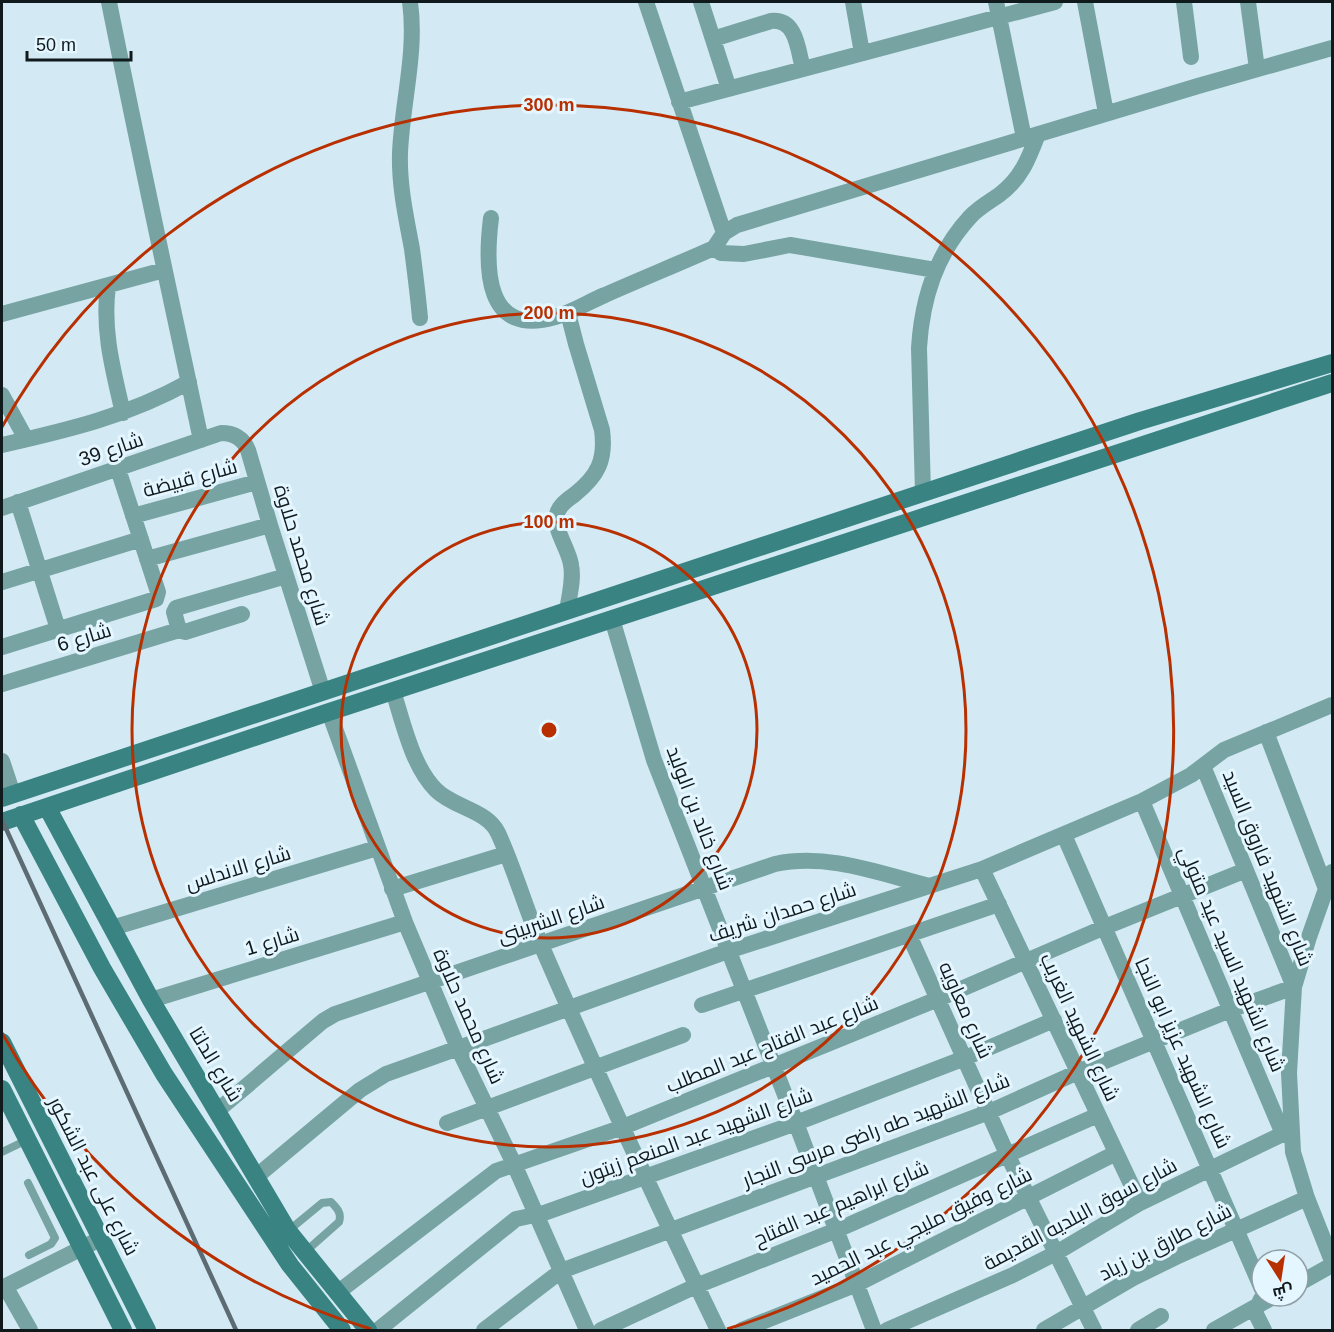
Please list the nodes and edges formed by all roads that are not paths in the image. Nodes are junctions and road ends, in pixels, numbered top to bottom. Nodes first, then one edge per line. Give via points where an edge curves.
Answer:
1 (109, 2) edge
2 (410, 2) edge
3 (646, 2) edge
4 (701, 2) edge
5 (853, 2) edge
6 (1055, 2) edge
7 (1085, 2) edge
8 (1184, 2) edge
9 (1248, 2) edge
10 (997, 9) edge
11 (713, 39) junction
12 (1332, 48) edge
13 (862, 53) junction
14 (1191, 57) dead end
15 (803, 69) junction
16 (1257, 69) junction
17 (729, 89) junction
18 (679, 102) junction
19 (1106, 113) junction
20 (1031, 136) junction
21 (491, 218) dead end
22 (724, 233) junction
23 (714, 248) junction
24 (164, 270) junction
25 (935, 270) junction
26 (108, 286) junction
27 (2, 314) edge
28 (569, 317) junction
29 (420, 318) dead end
30 (1332, 363) edge
31 (189, 382) junction
32 (1332, 383) edge
33 (2, 395) edge
34 (123, 413) junction
35 (235, 435) joint
36 (26, 440) junction
37 (201, 440) junction
38 (2, 445) edge
39 (118, 469) junction
40 (258, 482) junction
41 (923, 493) junction
42 (18, 502) junction
43 (2, 508) edge
44 (133, 516) junction
45 (270, 525) junction
46 (141, 539) junction
47 (147, 559) junction
48 (40, 570) junction
49 (285, 576) junction
50 (2, 582) edge
51 (567, 612) junction
52 (242, 614) dead end
53 (612, 619) junction
54 (539, 620) junction
55 (58, 629) junction
56 (179, 630) junction
57 (547, 640) junction
58 (2, 647) edge
59 (2, 684) edge
60 (393, 691) junction
61 (323, 692) junction
62 (1332, 705) edge
63 (328, 712) junction
64 (1266, 732) junction
65 (2, 761) edge
66 (1203, 766) junction
67 (7, 796) edge
68 (1142, 801) junction
69 (47, 807) junction
70 (21, 815) junction
71 (2, 822) edge
72 (1064, 835) junction
73 (377, 848) junction
74 (506, 854) junction
75 (982, 868) junction
76 (1246, 870) junction
77 (1332, 872) edge
78 (929, 886) junction
79 (704, 887) junction
80 (392, 889) junction
81 (1326, 889) junction
82 (93, 894) junction
83 (1182, 896) junction
84 (999, 904) junction
85 (70, 908) junction
86 (405, 922) junction
87 (1105, 927) junction
88 (112, 928) junction
89 (909, 934) junction
90 (541, 945) junction
91 (728, 951) junction
92 (1026, 961) junction
93 (431, 983) junction
94 (1294, 987) junction
95 (743, 991) junction
96 (938, 999) junction
97 (151, 1000) junction
98 (702, 1005) dead end
99 (570, 1008) junction
100 (1230, 1010) junction
101 (1054, 1020) junction
102 (682, 1035) dead end
103 (1154, 1041) junction
104 (2, 1042) edge
105 (459, 1048) junction
106 (965, 1058) junction
107 (773, 1066) junction
108 (596, 1067) junction
109 (1078, 1072) junction
110 (2, 1089) edge
111 (487, 1108) junction
112 (218, 1111) junction
113 (989, 1112) junction
114 (1098, 1115) junction
115 (447, 1123) dead end
116 (796, 1123) junction
117 (623, 1127) junction
118 (1287, 1132) junction
119 (27, 1140) junction
120 (2, 1152) edge
121 (1116, 1153) junction
122 (1007, 1154) junction
123 (514, 1164) junction
124 (1210, 1169) junction
125 (817, 1177) junction
126 (646, 1178) junction
127 (260, 1181) junction
128 (28, 1183) dead end
129 (1029, 1197) junction
130 (1307, 1198) junction
131 (247, 1199) junction
132 (1140, 1203) junction
133 (536, 1215) junction
134 (1236, 1229) junction
135 (837, 1230) junction
136 (670, 1231) junction
137 (286, 1238) junction
138 (100, 1239) junction
139 (46, 1246) junction
140 (81, 1249) junction
141 (304, 1253) junction
142 (1056, 1253) junction
143 (29, 1255) dead end
144 (1250, 1261) edge
145 (54, 1262) junction
146 (1332, 1263) edge
147 (290, 1265) junction
148 (561, 1271) junction
149 (1310, 1277) edge
150 (857, 1284) junction
151 (696, 1286) junction
152 (3, 1287) edge
153 (337, 1293) junction
154 (1250, 1307) edge
155 (1258, 1308) edge
156 (1083, 1309) junction
157 (1161, 1316) dead end
158 (30, 1330) edge
159 (123, 1330) edge
160 (147, 1330) edge
161 (342, 1330) edge
162 (368, 1330) edge
163 (378, 1330) edge
164 (484, 1330) edge
165 (587, 1330) edge
166 (601, 1330) edge
167 (718, 1330) edge
168 (742, 1330) edge
169 (874, 1330) edge
170 (887, 1330) edge
171 (1044, 1330) edge
172 (1094, 1330) edge
173 (1138, 1330) edge
174 (1215, 1330) edge
175 (1264, 1330) edge

1 - 24 street
2 - 29 street via 412,43 400,179
3 - 18 street
4 - 11 street
5 - 13 street
6 - 10 street
7 - 19 street
8 - 14 street
9 - 16 street
10 - 13 street
10 - 20 street
11 - 15 street via 781,21 792,30
11 - 17 street
12 - 16 street
13 - 15 street
15 - 17 street
16 - 19 street
17 - 18 street
18 - 22 street
19 - 20 street
20 - 22 street via 737,225
20 - 25 street via 1026,166 1000,194 971,216 952,239
21 - 28 street via 489,272 499,305 525,321
22 - 23 street
23 - 25 street via 721,253 744,254 790,245
23 - 28 street via 608,293
24 - 26 street
24 - 31 street
25 - 41 street via 919,348
26 - 27 street
26 - 34 street via 106,339
28 - 51 street via 604,442 595,475 561,506 557,516 571,563
30 - 41 main road
31 - 34 street
31 - 37 street
32 - 53 main road
33 - 36 street
34 - 36 street
35 - 37 street, شارع 39 via 221,433
35 - 40 street, شارع محمد حلاوة via 246,444
36 - 38 street
37 - 39 street, شارع 39
39 - 42 street, شارع 39
39 - 44 street
40 - 44 street, شارع قبيضة
40 - 45 street, شارع محمد حلاوة
41 - 51 main road
42 - 43 street, شارع 39
42 - 48 street
44 - 46 street
45 - 47 street
45 - 49 street, شارع محمد حلاوة
46 - 47 street
46 - 48 street
47 - 55 street via 158,592 153,601
48 - 50 street
48 - 55 street
49 - 56 street via 176,608
49 - 61 street, شارع محمد حلاوة
51 - 54 main road
52 - 56 street via 185,632
53 - 57 main road
53 - 79 street, شارع خالد بن الوليد via 654,760
54 - 57 main road
54 - 61 main road
55 - 58 street
56 - 59 street, شارع 6
57 - 60 main road
60 - 63 main road
60 - 74 street via 428,780 453,803 487,819
61 - 67 main road
62 - 64 street, شارع حمدان شريف
63 - 69 main road
63 - 73 street, شارع محمد حلاوة
64 - 66 street, شارع حمدان شريف via 1224,750
64 - 81 street
65 - 67 street
66 - 68 street, شارع حمدان شريف
66 - 76 street, شارع الشهيد فاروق السيد
68 - 72 street, شارع حمدان شريف
68 - 83 street, شارع الشهيد السيد عيد متولي
69 - 70 main road
69 - 82 main road, شارع الدلتا
70 - 71 main road
70 - 85 main road, شارع الدلتا
72 - 75 street, شارع حمدان شريف
72 - 87 street, شارع الشهيد عزيز ابو النجا
73 - 80 street, شارع محمد حلاوة
73 - 88 street, شارع الاندلس
74 - 80 street
74 - 90 street
75 - 78 street, شارع حمدان شريف
75 - 84 street, شارع الشهيد الغريب
76 - 83 street, شارع عبد الفتاح عبد المطلب
76 - 94 street, شارع الشهيد فاروق السيد
77 - 81 street
78 - 79 street, شارع الشربينى via 837,862 806,860 775,864
78 - 91 street, شارع حمدان شريف
79 - 90 street, شارع الشربينى
79 - 91 street, شارع خالد بن الوليد
80 - 86 street, شارع محمد حلاوة
81 - 94 street
82 - 85 main road
82 - 88 main road, شارع الدلتا
83 - 87 street, شارع عبد الفتاح عبد المطلب
83 - 100 street, شارع الشهيد السيد عيد متولي
84 - 89 street
84 - 92 street, شارع الشهيد الغريب
85 - 131 main road, شارع الدلتا via 164,1074
86 - 93 street, شارع محمد حلاوة
86 - 97 street, شارع 1
87 - 92 street, شارع عبد الفتاح عبد المطلب
87 - 103 street, شارع الشهيد عزيز ابو النجا
88 - 97 main road, شارع الدلتا
89 - 95 street
89 - 96 street, شارع معاويه
90 - 93 street, شارع الشربينى
90 - 99 street
91 - 95 street, شارع خالد بن الوليد
91 - 99 street, شارع حمدان شريف
92 - 96 street, شارع عبد الفتاح عبد المطلب
92 - 101 street, شارع الشهيد الغريب
93 - 105 street, شارع محمد حلاوة
93 - 112 street, شارع الشربينى via 329,1017
94 - 100 street, شارع الشهيد طه راضى مرسى النجار
94 - 118 street
95 - 98 street
95 - 107 street, شارع خالد بن الوليد
96 - 106 street, شارع معاويه
96 - 107 street, شارع عبد الفتاح عبد المطلب
97 - 112 main road, شارع الدلتا
99 - 105 street, شارع حمدان شريف
99 - 108 street
100 - 103 street, شارع الشهيد طه راضى مرسى النجار
100 - 118 street, شارع الشهيد السيد عيد متولي
101 - 106 street, شارع الشهيد عبد المنعم زيتون
101 - 109 street, شارع الشهيد الغريب
102 - 108 street
103 - 109 street, شارع الشهيد طه راضى مرسى النجار
103 - 124 street, شارع الشهيد عزيز ابو النجا
104 - 138 main road, شارع على عبد الشكور
105 - 111 street, شارع محمد حلاوة
105 - 127 street, شارع حمدان شريف via 373,1082
106 - 113 street, شارع معاويه
106 - 116 street, شارع الشهيد عبد المنعم زيتون
107 - 116 street, شارع خالد بن الوليد
107 - 117 street, شارع عبد الفتاح عبد المطلب
108 - 111 street
108 - 117 street
109 - 113 street, شارع الشهيد طه راضى مرسى النجار
109 - 114 street, شارع الشهيد الغريب
110 - 119 main road
111 - 115 street
111 - 123 street, شارع محمد حلاوة
112 - 127 main road, شارع الدلتا
113 - 122 street, شارع معاويه
113 - 125 street, شارع الشهيد طه راضى مرسى النجار
114 - 121 street, شارع الشهيد الغريب
114 - 122 street, شارع ابراهيم عبد الفتاح
116 - 125 street, شارع خالد بن الوليد
116 - 126 street, شارع الشهيد عبد المنعم زيتون
117 - 123 street, شارع عبد الفتاح عبد المطلب
117 - 126 street
118 - 124 street, شارع سوق البلديه القديمة
118 - 130 street
119 - 120 lane
119 - 140 main road
121 - 129 street, شارع وفيق مليجي عبد الحميد
121 - 132 street, شارع الشهيد الغريب
122 - 129 street, شارع معاويه
122 - 135 street, شارع ابراهيم عبد الفتاح
123 - 133 street, شارع محمد حلاوة
123 - 153 street, شارع عبد الفتاح عبد المطلب via 487,1176
124 - 132 street, شارع سوق البلديه القديمة
124 - 134 street, شارع الشهيد عزيز ابو النجا
125 - 135 street, شارع خالد بن الوليد
125 - 136 street, شارع الشهيد طه راضى مرسى النجار
126 - 133 street, شارع الشهيد عبد المنعم زيتون
126 - 136 street
127 - 131 main road
127 - 137 main road, شارع الدلتا
128 - 139 lane via 55,1235 53,1243
129 - 142 street, شارع معاويه
129 - 150 street, شارع وفيق مليجي عبد الحميد
130 - 134 street, شارع طارق بن زياد
130 - 146 street
131 - 137 main road, شارع الدلتا
132 - 142 street, شارع سوق البلديه القديمة
133 - 148 street, شارع محمد حلاوة
133 - 163 street, شارع الشهيد عبد المنعم زيتون via 516,1219
134 - 144 street, شارع الشهيد عزيز ابو النجا
134 - 156 street, شارع طارق بن زياد via 1133,1278
135 - 150 street, شارع خالد بن الوليد
135 - 151 street, شارع ابراهيم عبد الفتاح
136 - 148 street, شارع الشهيد طه راضى مرسى النجار
136 - 151 street
137 - 141 main road, شارع الدلتا
137 - 141 lane via 322,1203 331,1202 341,1215 339,1222
137 - 147 main road, شارع الدلتا
138 - 140 street
138 - 160 main road, شارع على عبد الشكور
139 - 143 lane
139 - 145 lane
140 - 145 street
140 - 159 main road
141 - 147 main road
141 - 153 main road, شارع الدلتا
142 - 156 street, شارع معاويه
142 - 170 street, شارع سوق البلديه القديمة
145 - 152 street
146 - 149 street
147 - 161 main road, شارع الدلتا
148 - 164 street, شارع الشهيد طه راضى مرسى النجار
148 - 165 street, شارع محمد حلاوة
150 - 168 street, شارع وفيق مليجي عبد الحميد
150 - 169 street, شارع خالد بن الوليد
151 - 166 street, شارع ابراهيم عبد الفتاح
151 - 167 street
152 - 158 street
153 - 162 main road, شارع الدلتا
154 - 174 street
155 - 175 street via 1256,1315
156 - 171 street, شارع طارق بن زياد
156 - 172 street, شارع معاويه
157 - 173 street

